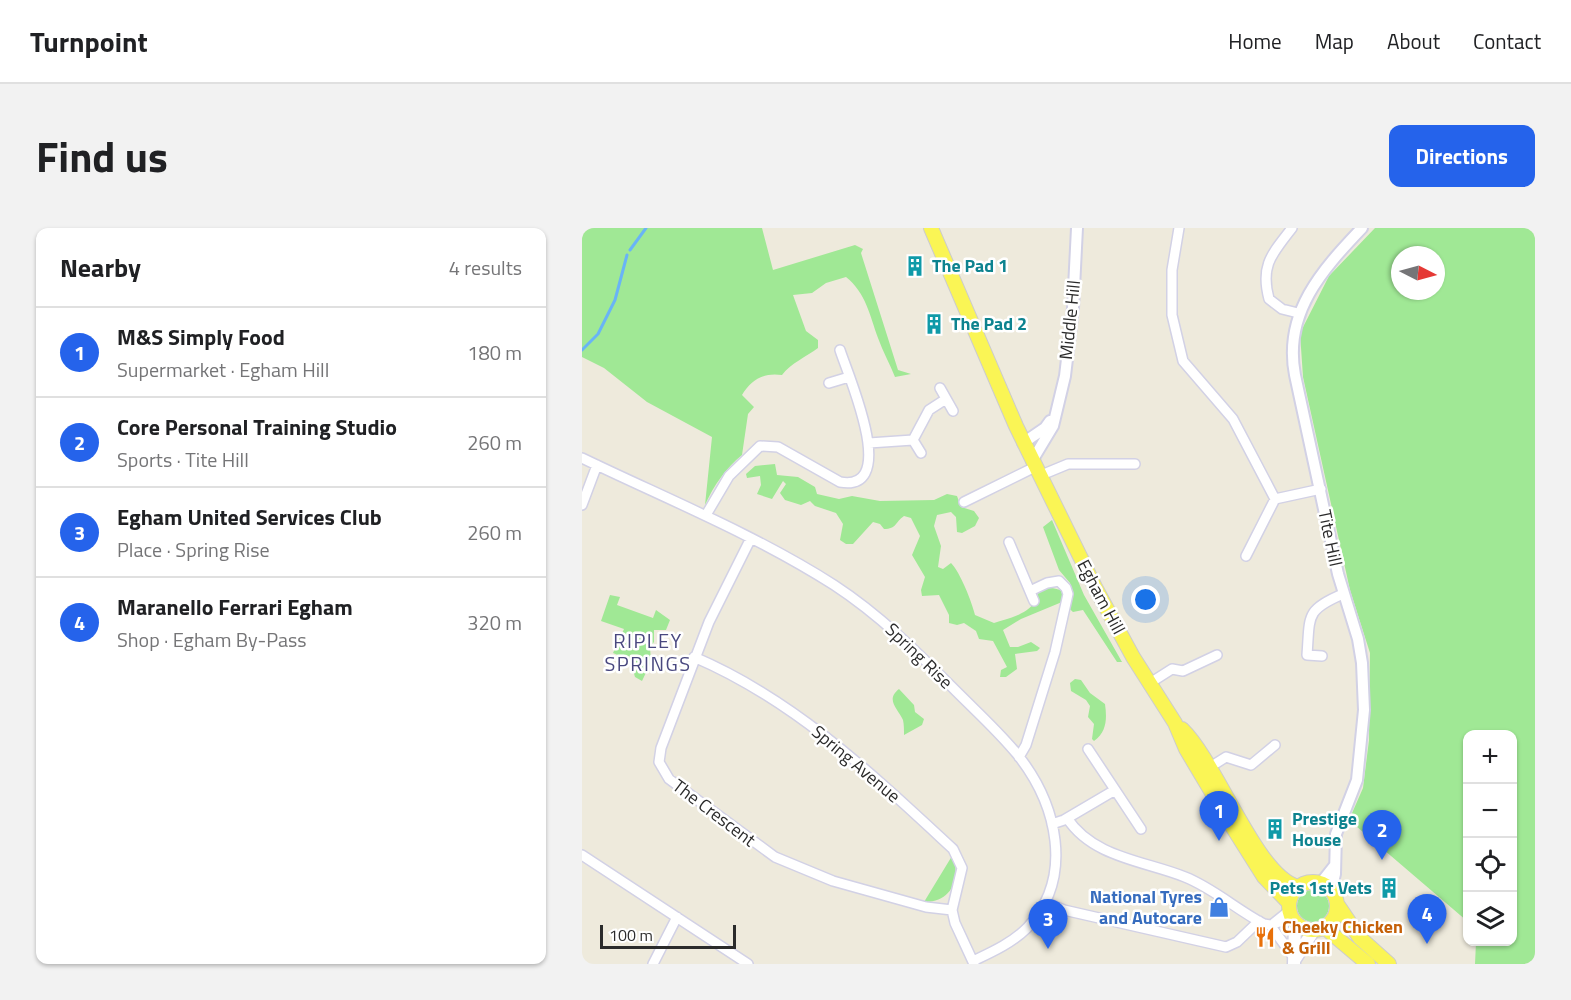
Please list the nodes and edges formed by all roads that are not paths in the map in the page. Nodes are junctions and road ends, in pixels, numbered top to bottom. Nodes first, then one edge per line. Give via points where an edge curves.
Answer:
1 (931, 228) edge
2 (1077, 228) edge
3 (1179, 228) edge
4 (1292, 228) edge
5 (1362, 228) edge
6 (1299, 313) junction
7 (840, 350) dead end
8 (849, 376) junction
9 (829, 383) dead end
10 (940, 388) dead end
11 (946, 399) junction
12 (953, 411) dead end
13 (1056, 411) junction
14 (913, 440) junction
15 (1023, 442) junction
16 (869, 443) junction
17 (921, 453) dead end
18 (582, 458) edge
19 (1135, 464) dead end
20 (597, 465) junction
21 (1036, 468) junction
22 (1321, 489) junction
23 (1275, 499) junction
24 (964, 502) dead end
25 (582, 505) edge
26 (706, 515) junction
27 (751, 538) junction
28 (1009, 542) dead end
29 (1246, 556) dead end
30 (1030, 591) junction
31 (1343, 594) junction
32 (1034, 601) dead end
33 (1217, 655) dead end
34 (1322, 656) dead end
35 (694, 657) junction
36 (1150, 683) junction
37 (1275, 745) dead end
38 (1088, 749) dead end
39 (1019, 757) junction
40 (1206, 769) junction
41 (1116, 790) junction
42 (1067, 818) junction
43 (1052, 824) junction
44 (1141, 829) dead end
45 (582, 855) edge
46 (1299, 887) junction
47 (1329, 893) junction
48 (1045, 902) junction
49 (952, 910) junction
50 (1291, 914) junction
51 (677, 917) junction
52 (1256, 920) junction
53 (1272, 924) junction
54 (1319, 929) junction
55 (1294, 961) edge
56 (974, 962) edge
57 (653, 964) edge
58 (748, 964) edge
59 (1368, 964) edge
60 (1389, 964) edge

1 - 15 main road, Egham Hill
2 - 13 street, Middle Hill via 1070,335
3 - 23 street via 1172,270 1172,315 1183,361 1233,419
4 - 6 street via 1271,255 1264,280 1269,300 1282,309
5 - 6 street, Tite Hill via 1326,268
6 - 22 street, Tite Hill via 1292,360
7 - 8 street
8 - 9 street
8 - 16 street
10 - 11 street
11 - 12 street
11 - 14 street via 929,410
13 - 15 street via 1045,428
13 - 21 street, Middle Hill
14 - 16 street
14 - 17 street
15 - 21 main road, Egham Hill
16 - 26 street via 864,473 849,483 835,480 778,447 755,448 729,476
18 - 20 street, Spring Rise
19 - 21 street
20 - 25 street
20 - 26 street, Spring Rise
21 - 24 street
21 - 36 main road, Egham Hill via 1095,587
22 - 23 street
22 - 31 street, Tite Hill
23 - 29 street
26 - 27 street, Spring Rise
27 - 35 street, The Crescent
27 - 39 street, Spring Rise via 832,584 881,619
28 - 30 street
30 - 32 street
30 - 39 street via 1053,581 1059,581 1068,591 1053,659
31 - 34 street via 1318,604 1312,614 1307,658
31 - 47 street, Tite Hill via 1361,651 1364,710 1358,780 1336,834
33 - 36 street via 1183,671 1172,669
35 - 49 street, Spring Avenue via 806,722 851,756 953,849 962,868
35 - 49 street, The Crescent via 661,748 659,762 669,779 775,857 833,881 926,907
36 - 40 main road, Egham Hill via 1186,749
37 - 40 street via 1251,765 1226,757
38 - 41 street
39 - 43 street, Spring Rise
40 - 46 main road, Egham Hill via 1262,855 1280,876
40 - 50 main road, Egham Hill via 1264,877
41 - 42 street
41 - 44 street
42 - 43 street
42 - 52 street via 1094,842 1126,861 1185,877
43 - 48 street, Spring Rise via 1057,868
45 - 51 street
46 - 47 main road via 1309,883
46 - 50 main road
47 - 54 main road via 1334,916
47 - 60 main road via 1360,938
48 - 52 street via 1064,910 1226,947 1238,942
48 - 56 street, Spring Rise via 1017,937
49 - 56 street
50 - 53 street
50 - 54 main road
50 - 55 main road
51 - 57 street
51 - 58 street
52 - 53 street
53 - 55 street
54 - 55 main road
54 - 59 main road

